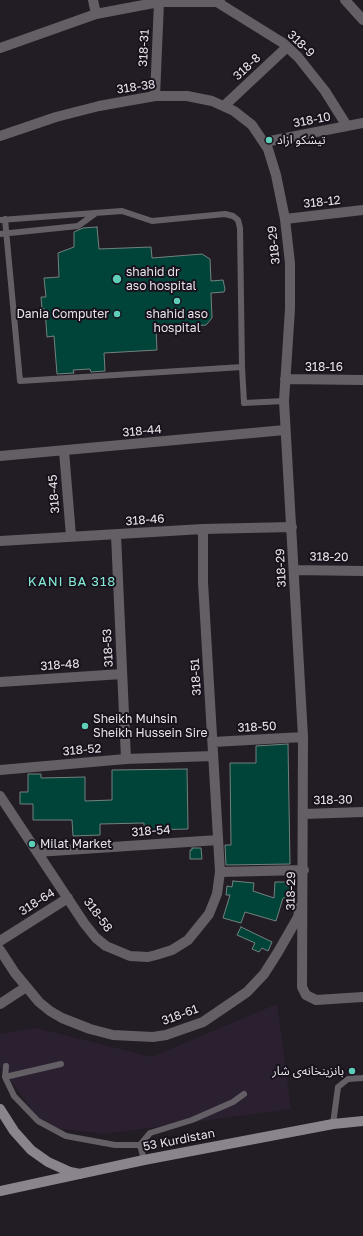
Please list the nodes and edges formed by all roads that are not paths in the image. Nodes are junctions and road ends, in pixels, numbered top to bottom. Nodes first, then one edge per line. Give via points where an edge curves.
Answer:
1 (94, 0) edge
2 (345, 0) edge
3 (218, 1) edge
4 (159, 2) junction
5 (96, 14) junction
6 (363, 20) edge
7 (287, 47) junction
8 (0, 48) edge
9 (155, 96) junction
10 (224, 106) junction
11 (363, 123) edge
12 (346, 126) junction
13 (0, 136) edge
14 (265, 142) junction
15 (363, 210) edge
16 (96, 213) junction
17 (2, 219) edge
18 (285, 219) junction
19 (7, 233) junction
20 (0, 234) edge
21 (242, 367) junction
22 (285, 380) junction
23 (363, 380) edge
24 (284, 401) junction
25 (286, 430) junction
26 (64, 451) junction
27 (0, 456) edge
28 (292, 527) junction
29 (203, 529) junction
30 (116, 535) junction
31 (71, 536) junction
32 (0, 541) edge
33 (294, 570) junction
34 (363, 571) edge
35 (122, 674) junction
36 (0, 682) edge
37 (303, 737) junction
38 (213, 742) junction
39 (213, 756) junction
40 (126, 759) junction
41 (0, 770) edge
42 (0, 796) edge
43 (363, 812) edge
44 (304, 814) junction
45 (218, 840) junction
46 (38, 852) junction
47 (304, 870) junction
48 (220, 872) junction
49 (304, 884) junction
50 (68, 898) junction
51 (0, 941) edge
52 (0, 950) edge
53 (26, 987) junction
54 (363, 997) edge
55 (0, 1004) edge
56 (62, 1064) dead end
57 (6, 1066) dead end
58 (5, 1077) junction
59 (363, 1078) edge
60 (244, 1094) dead end
61 (0, 1109) edge
62 (363, 1121) edge
63 (333, 1124) junction
64 (140, 1144) junction
65 (144, 1160) junction
66 (82, 1174) junction
67 (0, 1191) edge

1 - 5 street
2 - 6 street
3 - 4 street
3 - 7 street, 318-9
4 - 5 street
4 - 9 street, 318-31
5 - 8 street
7 - 10 street, 318-8
7 - 12 street, 318-9 via 325,91
9 - 10 street, 318-38 via 194,97
9 - 13 street, 318-38 via 56,117
10 - 14 street, 318-38 via 243,117
11 - 12 street, 318-10
12 - 14 street, 318-10
14 - 18 street, 318-29 via 276,175
15 - 18 street, 318-12
16 - 17 lane
16 - 19 lane via 78,226
16 - 21 lane via 122,211 152,221 225,214 236,218 240,228
17 - 19 lane
18 - 22 street, 318-29 via 290,263
19 - 20 lane
19 - 21 lane via 20,381
21 - 24 lane via 244,403
22 - 23 street, 318-16
22 - 24 street, 318-29
24 - 25 street, 318-29
25 - 26 street, 318-44
25 - 28 street, 318-29
26 - 27 street, 318-44
26 - 31 street, 318-45
28 - 29 street, 318-46
28 - 33 street, 318-29
29 - 30 street, 318-46
29 - 38 street, 318-51 via 203,582
30 - 31 street, 318-46
30 - 35 street, 318-53
31 - 32 street, 318-46
33 - 34 street, 318-20
33 - 37 street, 318-29
35 - 36 street, 318-48
35 - 40 street, 318-53
37 - 38 street, 318-50
37 - 44 street, 318-29
38 - 39 street, 318-51
39 - 40 street, 318-52
39 - 45 street, 318-51
40 - 41 street, 318-52
42 - 46 street, 318-58
43 - 44 street, 318-30
44 - 47 street, 318-29
45 - 46 street, 318-54
45 - 48 street, 318-51
46 - 50 street, 318-58
47 - 48 street
47 - 49 street, 318-29
48 - 50 street, 318-58 via 217,894 209,914 196,932 172,950 148,957 130,956 106,946 84,923
49 - 53 street, 318-61 via 298,916 264,974 237,1000 204,1022 184,1030 153,1037 113,1034 90,1029 50,1011
49 - 54 street, 318-29 via 302,987 306,996 316,1000
50 - 51 street, 318-64
52 - 53 street, 318-61
53 - 55 street
56 - 58 lane
57 - 58 lane
58 - 64 lane via 14,1096 38,1121 66,1136 115,1145
59 - 63 lane via 348,1079 338,1087
60 - 64 lane via 233,1102 192,1120 150,1133
61 - 66 main road via 30,1150 48,1162 70,1172
62 - 63 main road, 53 Kurdistan
63 - 65 main road, 53 Kurdistan
64 - 65 lane
65 - 66 main road, 53 Kurdistan
66 - 67 main road, 53 Kurdistan

